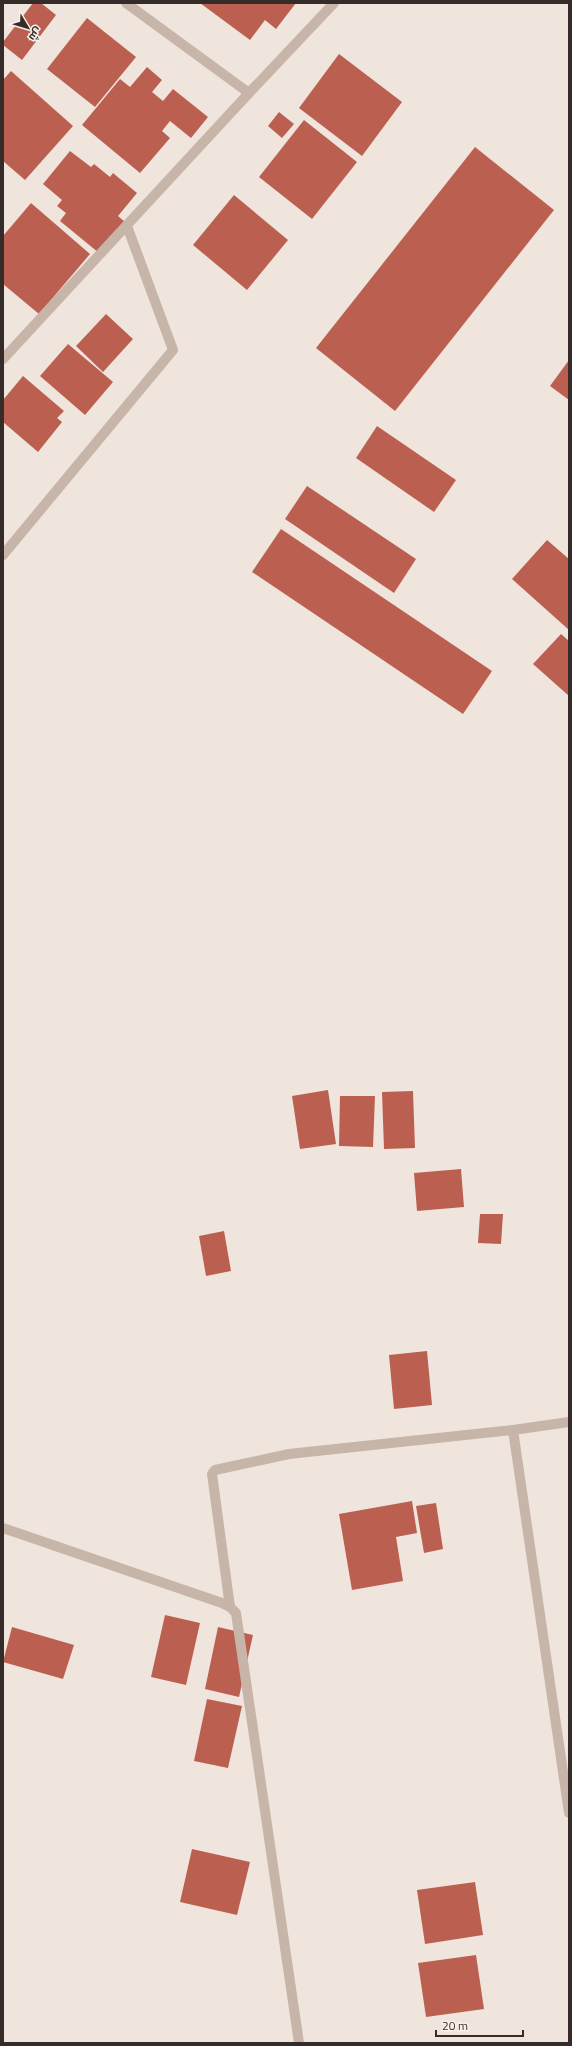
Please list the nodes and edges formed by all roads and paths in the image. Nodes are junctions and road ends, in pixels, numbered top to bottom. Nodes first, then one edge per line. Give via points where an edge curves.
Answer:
1 (126, 3) edge
2 (334, 3) edge
3 (249, 94) junction
4 (127, 226) junction
5 (3, 359) edge
6 (3, 555) edge
7 (569, 1422) edge
8 (513, 1430) junction
9 (3, 1528) edge
10 (230, 1607) junction
11 (569, 1812) edge
12 (299, 2043) edge

1 - 3 street
2 - 3 street
3 - 4 street
4 - 5 street
4 - 6 street via 173,350
7 - 8 street
8 - 10 street via 290,1454 215,1470 212,1474
8 - 11 street
9 - 10 street
10 - 12 street via 238,1619

